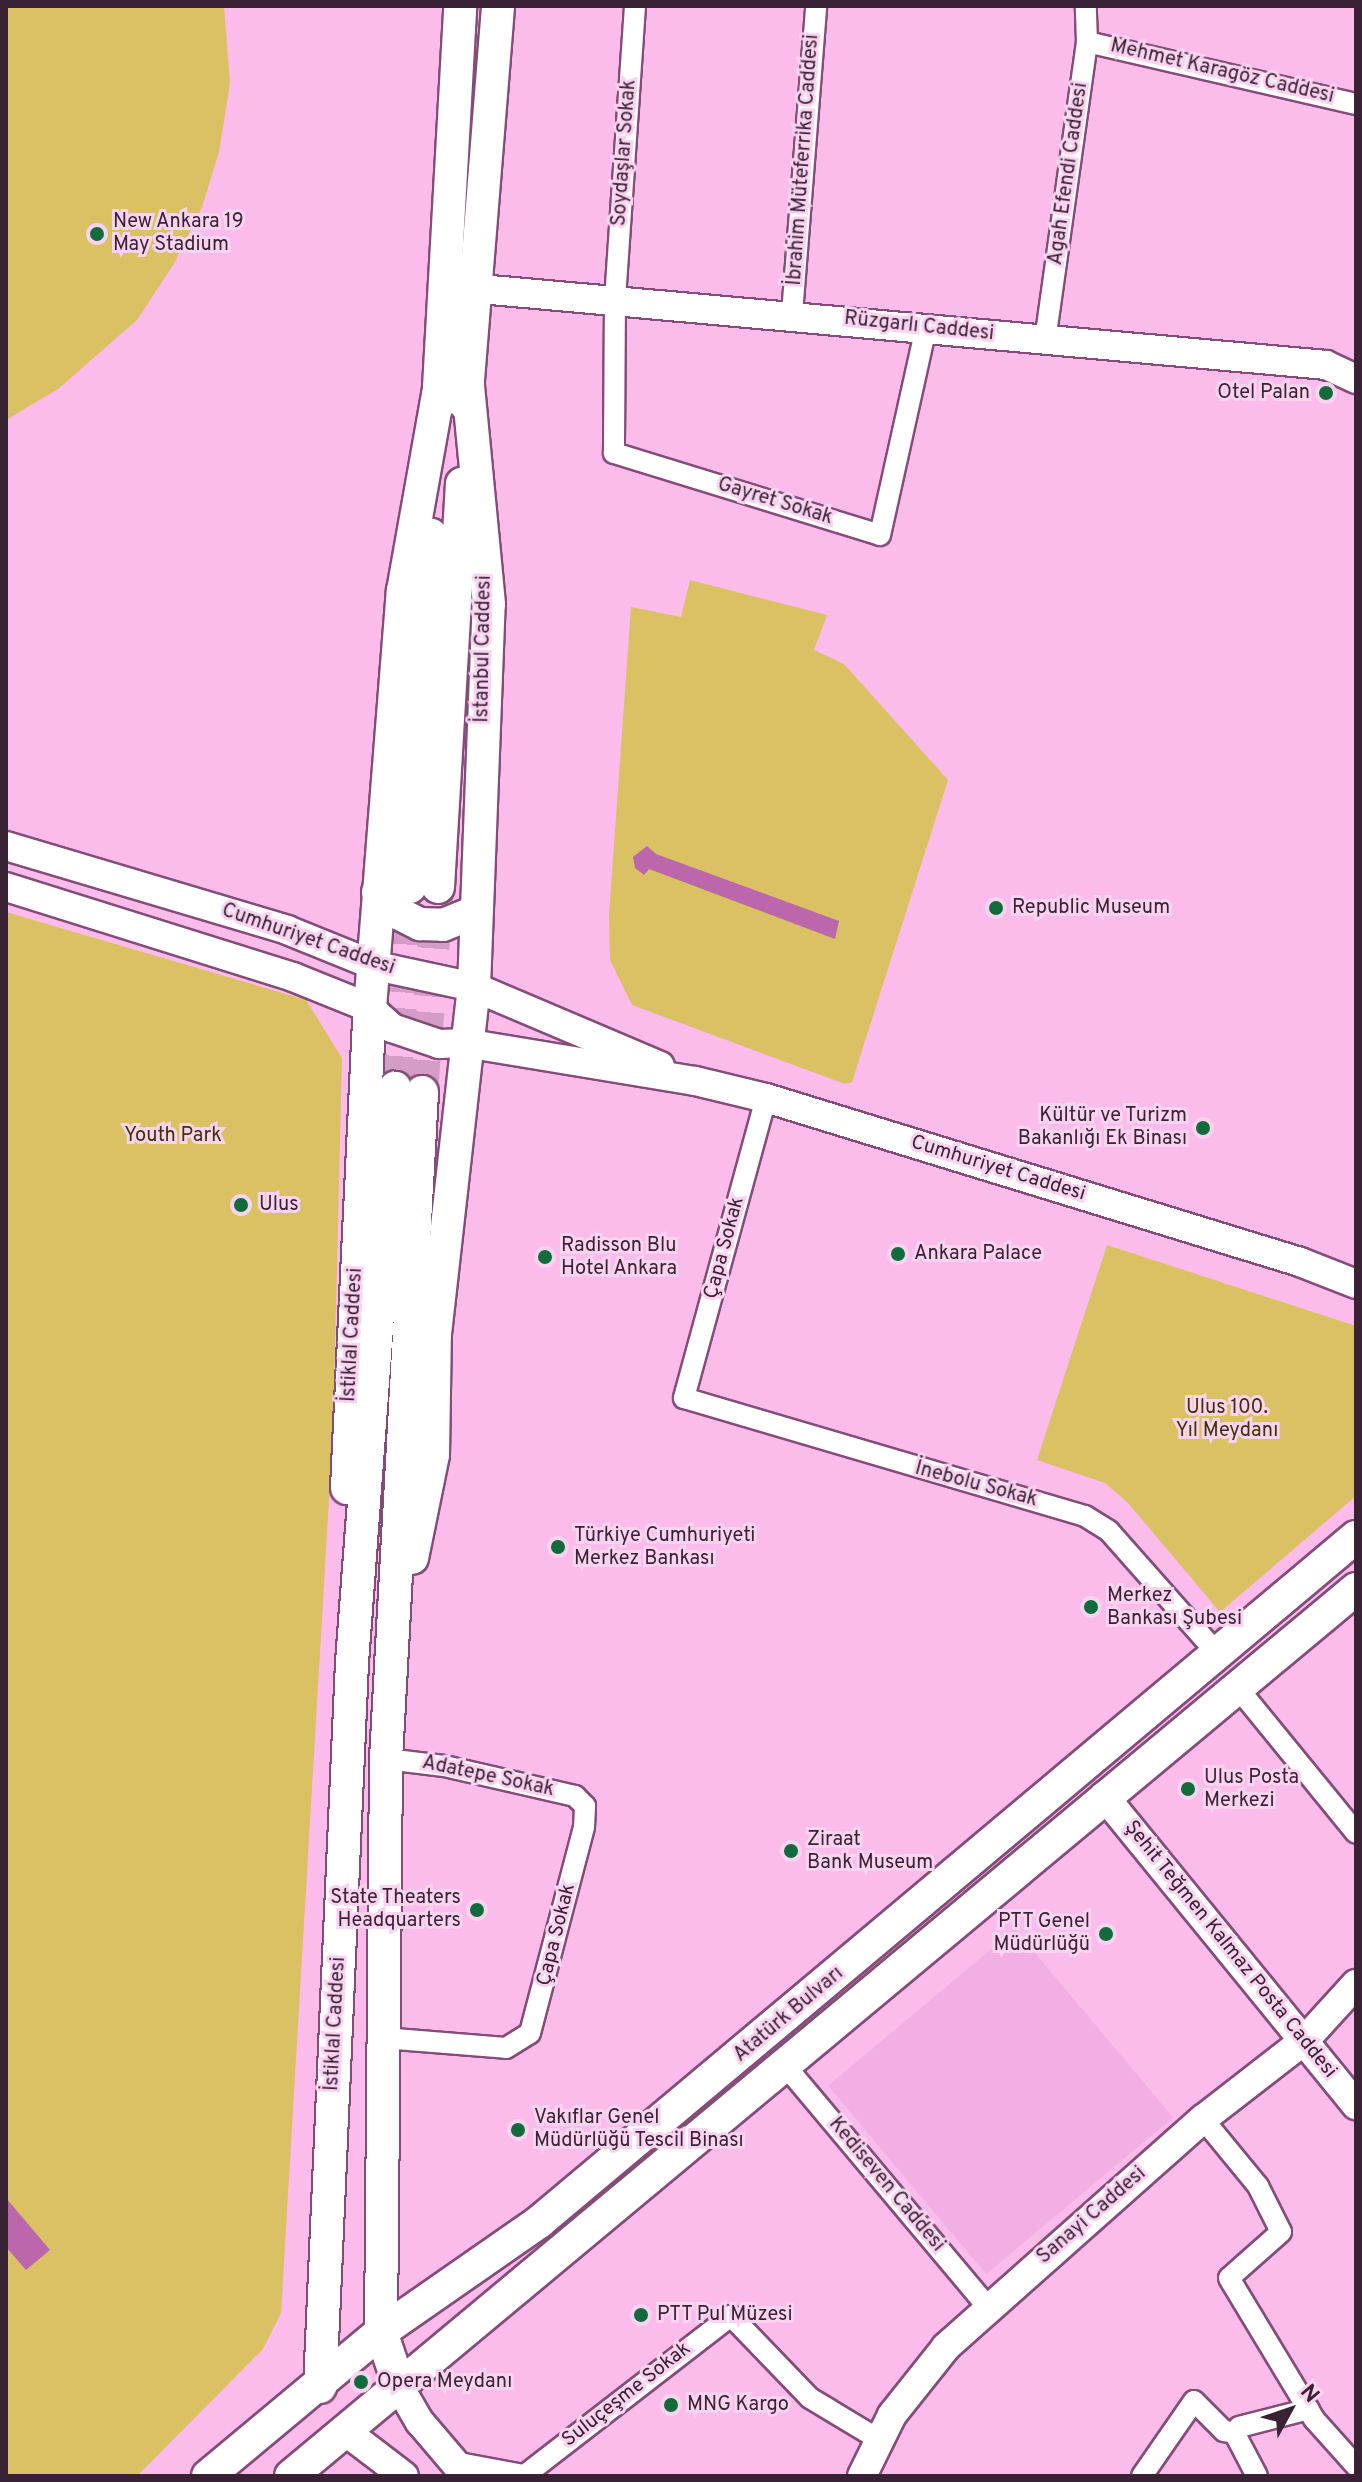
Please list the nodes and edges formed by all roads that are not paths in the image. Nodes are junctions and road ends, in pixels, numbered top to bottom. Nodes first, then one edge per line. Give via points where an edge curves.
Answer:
1 (460, 6) edge
2 (498, 6) edge
3 (635, 6) edge
4 (816, 6) edge
5 (1086, 6) edge
6 (1087, 42) junction
7 (1356, 104) edge
8 (480, 289) junction
9 (615, 300) junction
10 (792, 314) junction
11 (926, 328) junction
12 (1045, 341) junction
13 (1356, 379) edge
14 (454, 385) junction
15 (6, 846) edge
16 (6, 887) edge
17 (408, 889) junction
18 (475, 912) junction
19 (376, 966) junction
20 (474, 987) junction
21 (370, 1008) junction
22 (465, 1043) junction
23 (695, 1081) junction
24 (766, 1098) junction
25 (1300, 1262) junction
26 (1356, 1274) edge
27 (1356, 1284) edge
28 (684, 1398) joint
29 (1356, 1537) edge
30 (1356, 1589) edge
31 (1218, 1654) junction
32 (352, 1662) junction
33 (390, 1667) junction
34 (1237, 1687) junction
35 (386, 1759) junction
36 (1104, 1796) junction
37 (585, 1806) joint
38 (1356, 1833) edge
39 (1356, 1984) edge
40 (383, 2038) junction
41 (1305, 2040) junction
42 (783, 2063) junction
43 (1356, 2105) edge
44 (1203, 2119) junction
45 (988, 2307) junction
46 (381, 2332) junction
47 (320, 2387) junction
48 (400, 2388) junction
49 (1312, 2414) junction
50 (345, 2431) junction
51 (1237, 2433) junction
52 (878, 2439) junction
53 (1356, 2466) edge
54 (460, 2469) edge
55 (208, 2476) edge
56 (291, 2476) edge
57 (404, 2476) edge
58 (527, 2476) edge
59 (862, 2476) edge
60 (1142, 2476) edge
61 (1257, 2476) edge

1 - 14 main road, İstanbul Caddesi
2 - 8 main road, İstanbul Caddesi
3 - 9 street, Soydaşlar Sokak
4 - 10 street, İbrahim Müteferrika Caddesi
5 - 6 street, Agah Efendi Caddesi
6 - 7 street, Mehmet Karagöz Caddesi
6 - 12 street, Agah Efendi Caddesi
8 - 9 main road, Rüzgarlı Caddesi
8 - 14 main road, İstanbul Caddesi
9 - 10 main road, Rüzgarlı Caddesi
9 - 11 street, Gayret Sokak via 614,453 880,535
10 - 11 main road, Rüzgarlı Caddesi
11 - 12 main road, Rüzgarlı Caddesi
12 - 13 main road, Rüzgarlı Caddesi via 1326,365
14 - 17 main road, İstanbul Caddesi
14 - 18 main road, İstanbul Caddesi via 489,604
15 - 19 main road, Cumhuriyet Caddesi via 287,930
16 - 21 main road, Cumhuriyet Caddesi via 293,977
17 - 18 main road via 388,908 420,924 443,925
17 - 19 main road, İstanbul Caddesi
18 - 20 main road, İstanbul Caddesi
19 - 20 main road, Cumhuriyet Caddesi
19 - 21 main road, İstiklal Caddesi
20 - 22 main road, İstanbul Caddesi
20 - 23 main road, Cumhuriyet Caddesi
21 - 22 main road, Cumhuriyet Caddesi via 392,1028 439,1044
21 - 32 main road, İstiklal Caddesi via 346,1445
22 - 23 main road, Cumhuriyet Caddesi
22 - 33 main road, İstiklal Caddesi via 435,1334 433,1455
23 - 24 main road, Cumhuriyet Caddesi
24 - 25 main road, Cumhuriyet Caddesi
24 - 28 street, Çapa Sokak
25 - 26 main road, Cumhuriyet Caddesi
25 - 27 main road, Cumhuriyet Caddesi
28 - 31 street, İnebolu Sokak via 1085,1516 1109,1531
29 - 31 main road, Atatürk Bulvarı
30 - 34 main road, Atatürk Bulvarı
31 - 46 main road, Atatürk Bulvarı via 539,2222
32 - 33 main road, İstiklal Caddesi via 409,1090
32 - 47 main road, İstiklal Caddesi
33 - 35 main road, İstiklal Caddesi
34 - 36 main road, Atatürk Bulvarı
34 - 38 street
35 - 37 street, Adatepe Sokak via 444,1766 575,1796
35 - 40 main road, İstiklal Caddesi
36 - 41 main road, Şehit Teğmen Kalmaz Posta Caddesi
36 - 42 main road, Atatürk Bulvarı
37 - 40 street, Çapa Sokak via 536,2023 522,2042 506,2048
39 - 41 main road, Sanayi Caddesi
40 - 46 main road, İstiklal Caddesi
41 - 43 main road, Şehit Teğmen Kalmaz Posta Caddesi
41 - 44 main road, Sanayi Caddesi
42 - 45 street, Kediseven Caddesi
42 - 48 main road, Atatürk Bulvarı
44 - 45 main road, Sanayi Caddesi
44 - 49 street via 1258,2186 1281,2232 1229,2278
45 - 52 main road, Sanayi Caddesi via 913,2386
46 - 47 main road, Atatürk Bulvarı
46 - 48 main road, İstiklal Caddesi
47 - 50 main road
47 - 55 main road, Atatürk Bulvarı
48 - 50 main road, Atatürk Bulvarı
48 - 54 main road
49 - 51 street via 1255,2419
49 - 53 street
50 - 56 main road, Atatürk Bulvarı
50 - 57 main road
51 - 60 street via 1224,2431 1194,2401
51 - 61 street
52 - 58 street, Suluçeşme Sokak via 810,2398 731,2316
52 - 59 main road, Sanayi Caddesi
54 - 58 street

